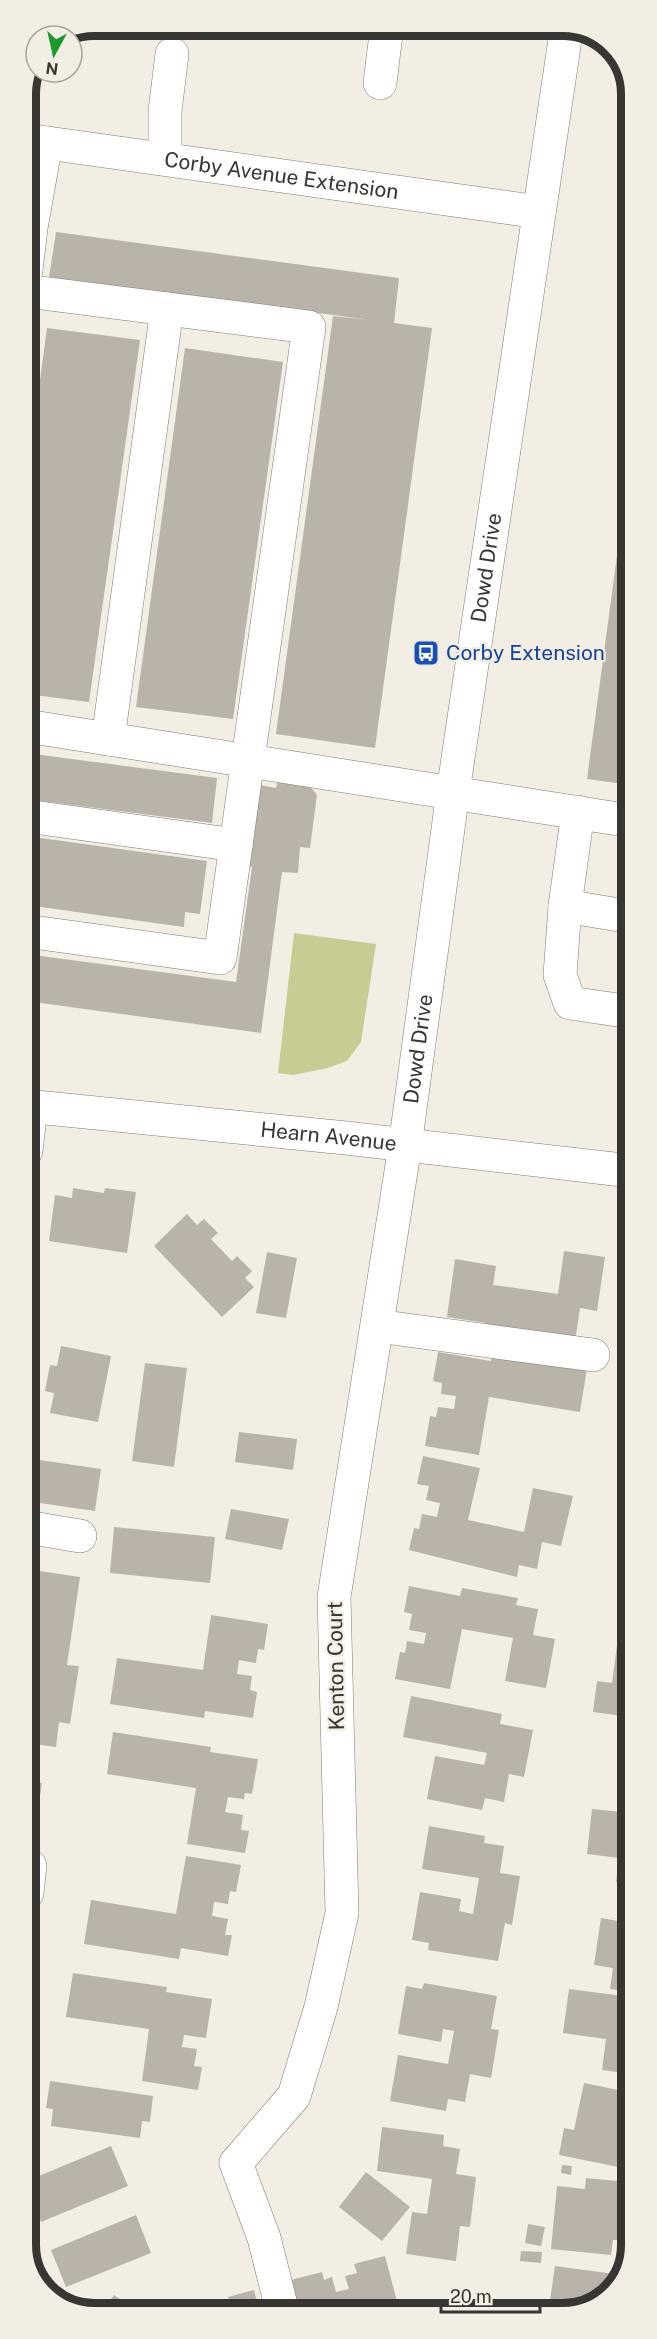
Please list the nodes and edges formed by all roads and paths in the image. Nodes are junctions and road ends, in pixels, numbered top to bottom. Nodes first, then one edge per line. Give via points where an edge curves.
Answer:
1 (386, 36) edge
2 (565, 36) edge
3 (172, 54) dead end
4 (380, 83) dead end
5 (36, 141) edge
6 (165, 158) junction
7 (539, 212) junction
8 (36, 292) edge
9 (166, 309) junction
10 (36, 728) edge
11 (108, 739) junction
12 (248, 760) junction
13 (453, 792) junction
14 (578, 812) junction
15 (36, 817) edge
16 (621, 818) edge
17 (236, 845) junction
18 (565, 906) junction
19 (621, 915) edge
20 (36, 932) edge
21 (621, 1011) edge
22 (36, 1108) edge
23 (405, 1146) junction
24 (621, 1170) edge
25 (376, 1326) junction
26 (593, 1355) dead end
27 (36, 1529) edge
28 (80, 1536) dead end
29 (280, 2303) edge

1 - 4 street
2 - 7 street, Dowd Drive
3 - 6 street via 165,111
5 - 6 street, Corby Avenue Extension
6 - 7 street, Corby Avenue Extension
7 - 13 street, Dowd Drive
8 - 9 street
9 - 11 street
9 - 12 street via 309,327
10 - 11 street
11 - 12 street
12 - 13 street
12 - 17 street
13 - 14 street
13 - 23 street, Dowd Drive
14 - 16 street
14 - 18 street
15 - 17 street
17 - 20 street via 220,958
18 - 19 street
18 - 21 street via 560,975 570,1003
22 - 23 street, Hearn Avenue
23 - 24 street, Hearn Avenue
23 - 25 street, Kenton Court
25 - 26 street
25 - 29 street, Kenton Court via 334,1598 342,1913 321,2007 294,2096 236,2163 264,2238
27 - 28 street

